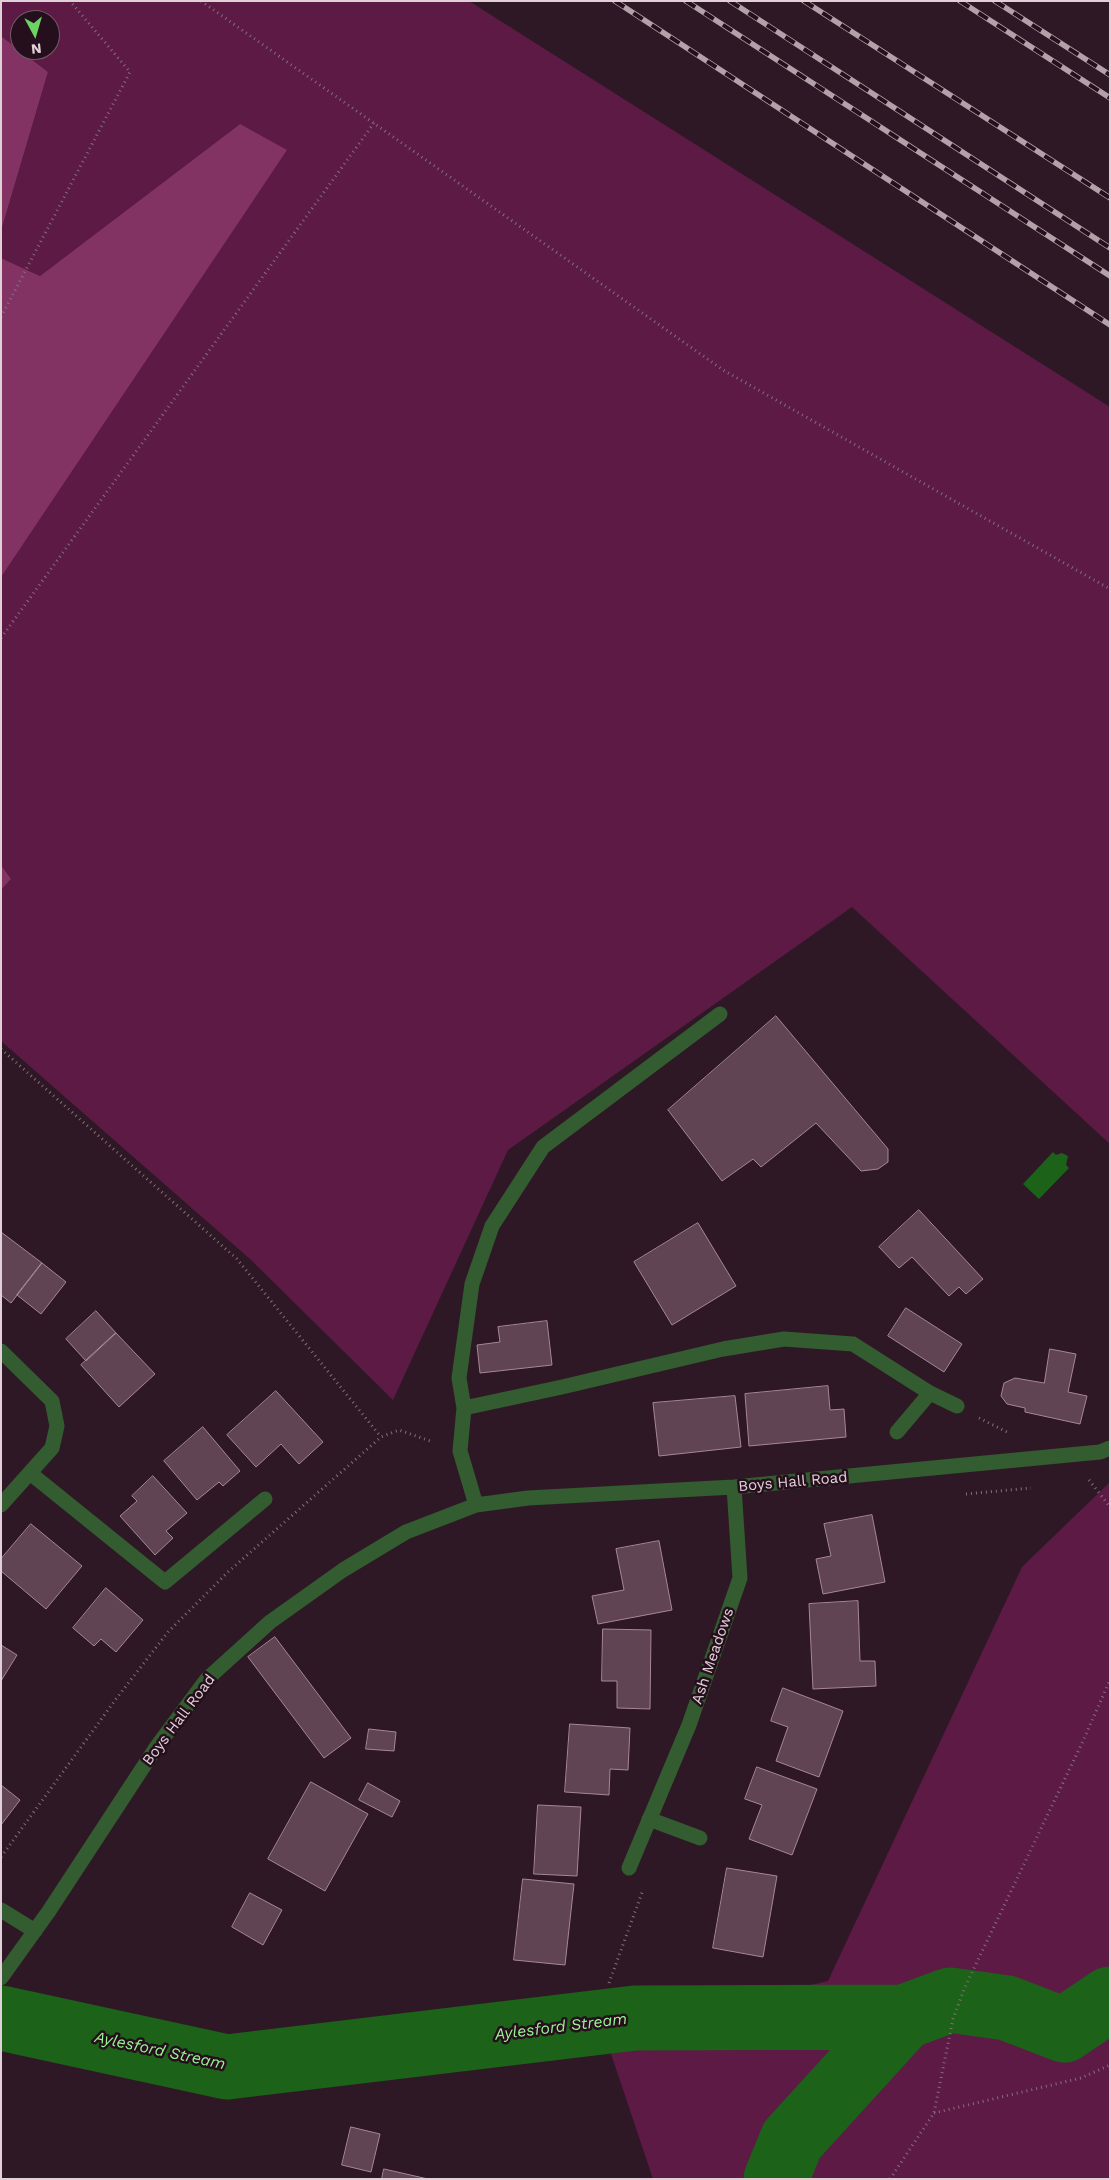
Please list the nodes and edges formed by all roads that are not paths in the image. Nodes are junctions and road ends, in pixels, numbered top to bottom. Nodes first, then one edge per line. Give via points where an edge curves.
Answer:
1 (720, 1014) dead end
2 (1, 1351) edge
3 (930, 1393) junction
4 (957, 1406) road end
5 (464, 1408) junction
6 (897, 1432) dead end
7 (1110, 1448) edge
8 (30, 1473) junction
9 (734, 1487) junction
10 (265, 1499) dead end
11 (1, 1505) edge
12 (476, 1505) junction
13 (649, 1818) junction
14 (700, 1838) dead end
15 (629, 1868) road end
16 (1, 1910) edge
17 (34, 1931) junction
18 (1, 1978) edge

1 - 5 street via 543,1147 492,1226 472,1284 459,1378
2 - 8 street via 52,1402 58,1426 52,1448
3 - 4 street
3 - 5 street via 853,1344 784,1339 723,1349
3 - 6 street
5 - 12 street via 460,1451
7 - 9 street, Boys Hall Road via 1100,1452
8 - 10 street via 165,1582
8 - 11 street
9 - 12 street, Boys Hall Road via 528,1498
9 - 13 street, Ash Meadows via 740,1578 689,1725
12 - 17 street, Boys Hall Road via 406,1532 343,1570 270,1622 206,1679 155,1749
13 - 14 street
13 - 15 street, Ash Meadows
16 - 17 street
17 - 18 street, Boys Hall Road

